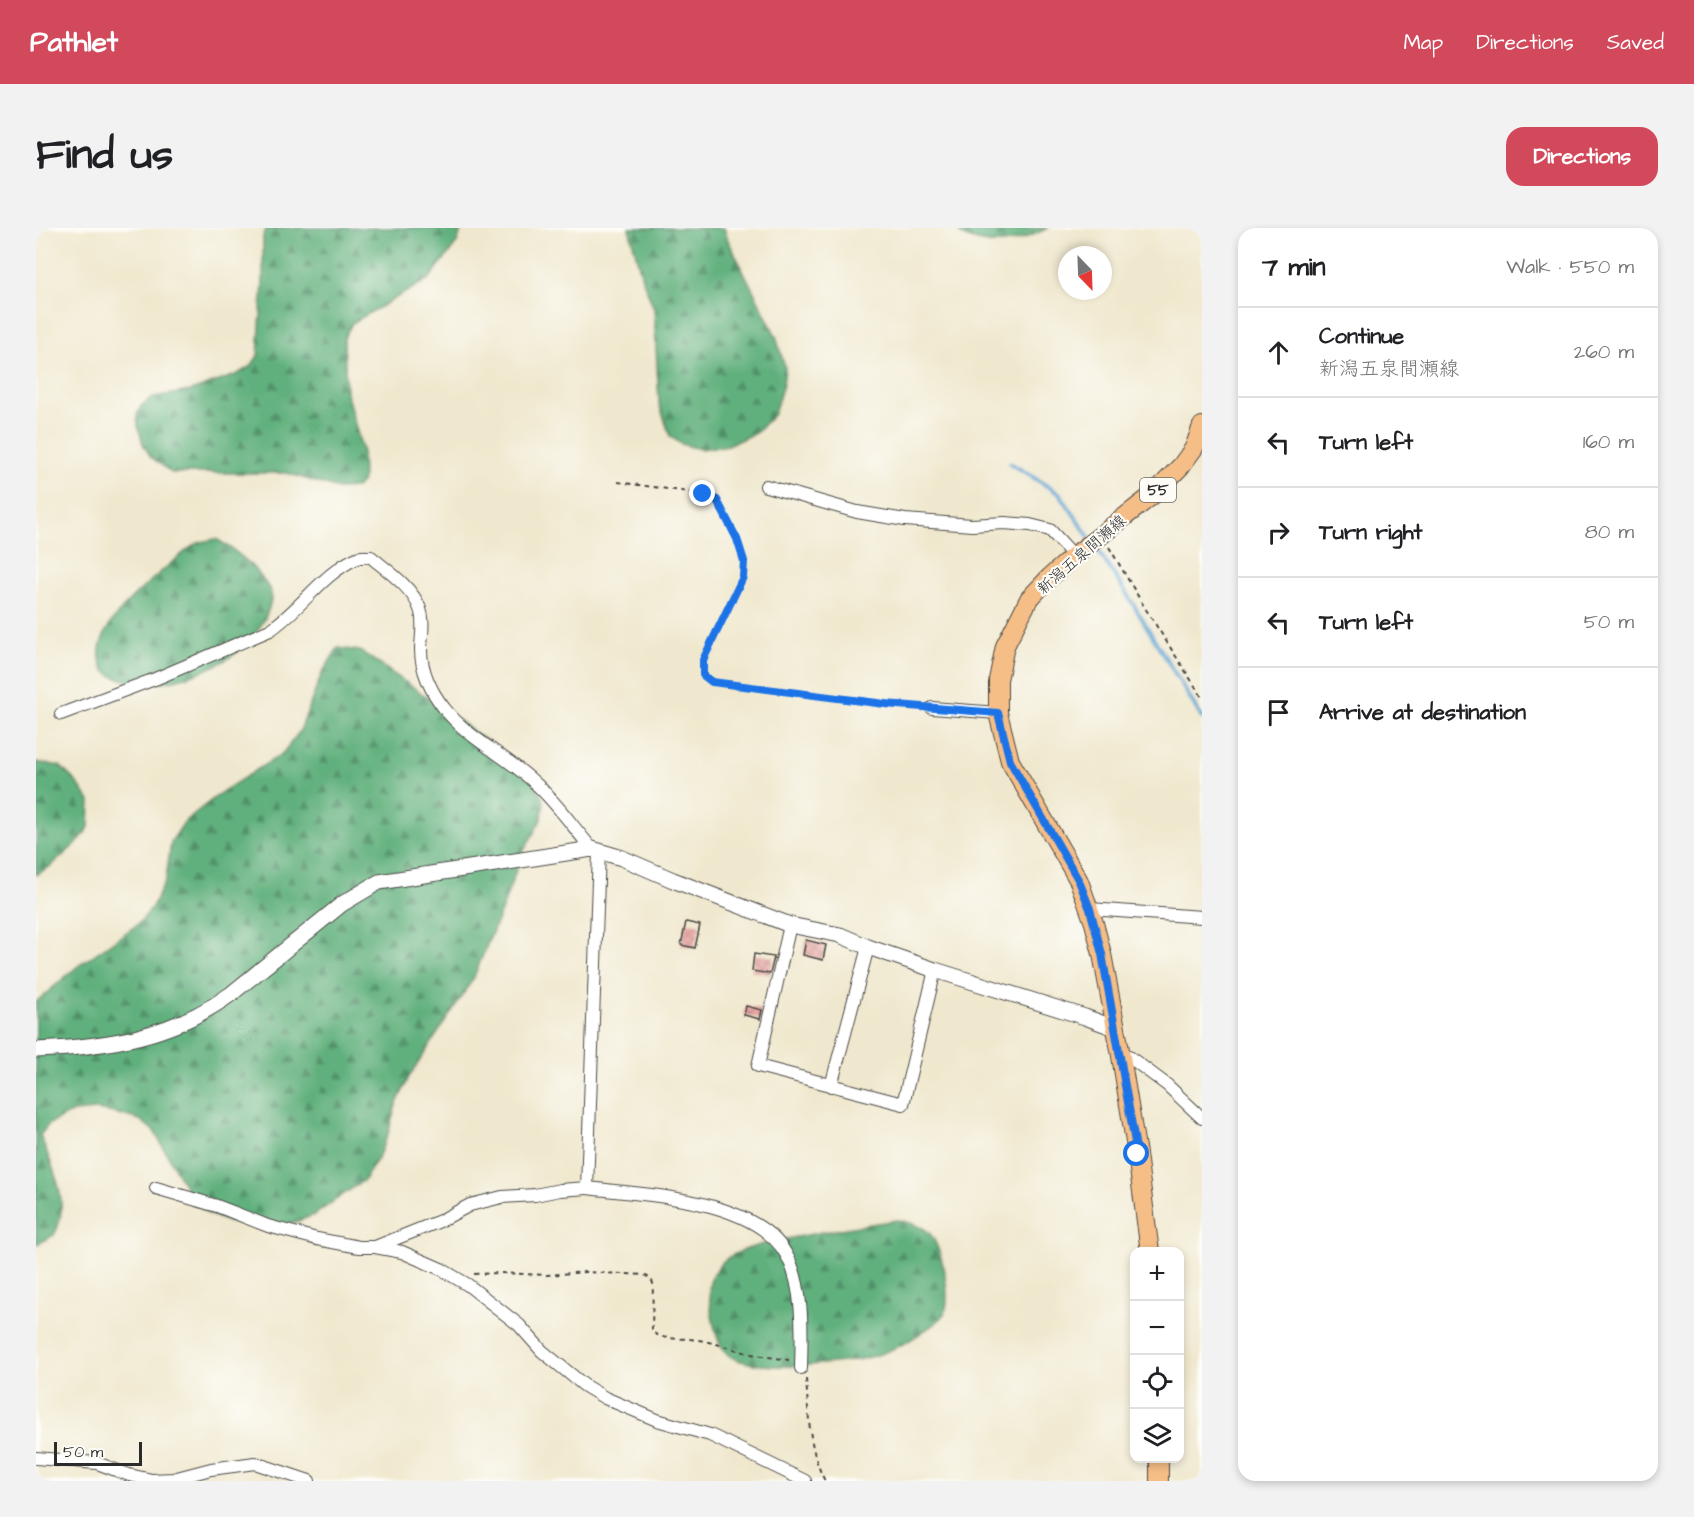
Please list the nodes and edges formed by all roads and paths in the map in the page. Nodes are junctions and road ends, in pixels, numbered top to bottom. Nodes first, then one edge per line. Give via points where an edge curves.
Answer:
1 (1202, 426) edge
2 (1198, 451) edge
3 (618, 482) dead end
4 (766, 486) dead end
5 (1090, 544) junction
6 (1202, 697) edge
7 (932, 708) joint
8 (998, 713) junction
9 (61, 714) dead end
10 (595, 850) junction
11 (1090, 909) junction
12 (1202, 917) edge
13 (790, 925) junction
14 (868, 947) junction
15 (935, 970) junction
16 (1115, 1028) junction
17 (36, 1050) edge
18 (1120, 1050) junction
19 (831, 1086) junction
20 (1202, 1118) edge
21 (156, 1188) dead end
22 (587, 1188) junction
23 (375, 1247) junction
24 (1149, 1247) edge
25 (455, 1278) junction
26 (801, 1368) junction
27 (36, 1458) edge
28 (1159, 1463) edge
29 (309, 1481) edge
30 (805, 1481) edge
31 (825, 1481) edge
32 (1159, 1481) edge

1 - 2 main road, 新潟五泉間瀬線 / 55
2 - 5 main road, 新潟五泉間瀬線 / 55 via 1154,494
3 - 7 path via 703,494 717,500 737,539 744,561 743,577 703,660 703,675 712,682
4 - 5 street via 857,512 905,520 1030,525
5 - 6 path via 1145,608
5 - 8 main road, 新潟五泉間瀬線 / 55 via 1029,599 1005,646 998,680
7 - 8 street
8 - 11 main road, 新潟五泉間瀬線 / 55 via 1010,761 1079,881
9 - 10 street via 270,630 336,571 359,557 371,557 418,604 423,622 423,667 444,709 464,729 536,783
10 - 13 street
10 - 17 street via 379,882 333,911 216,1005 190,1018 127,1041
10 - 22 street
11 - 12 street
11 - 16 main road, 新潟五泉間瀬線 / 55
13 - 14 street via 840,935
13 - 19 street via 758,1066
14 - 15 street
14 - 19 street
15 - 16 street
15 - 19 street via 903,1104
16 - 18 main road, 新潟五泉間瀬線 / 55
18 - 20 street via 1167,1085
18 - 24 main road, 新潟五泉間瀬線 / 55
21 - 23 street via 268,1226 317,1239
22 - 23 street via 502,1197 470,1205
22 - 26 street via 693,1202 728,1211 774,1238 793,1270 802,1324
23 - 25 street via 402,1252
25 - 26 path via 500,1273 644,1275 652,1283 655,1334 790,1360
25 - 30 street via 519,1325 564,1370 605,1398 657,1420 710,1435
26 - 31 path via 805,1376 810,1444
27 - 29 street via 97,1463 152,1480 255,1463
28 - 32 main road

